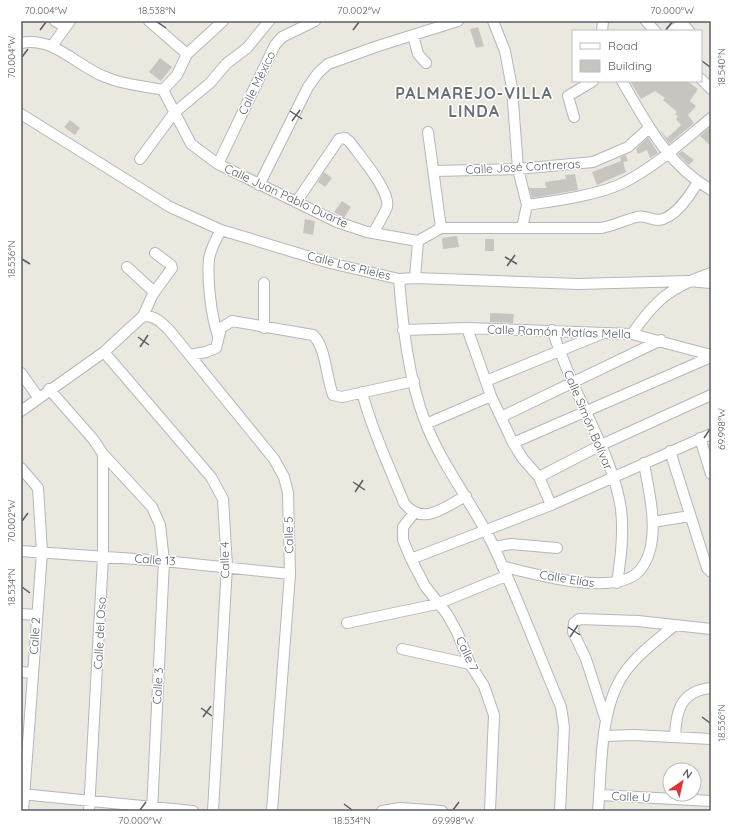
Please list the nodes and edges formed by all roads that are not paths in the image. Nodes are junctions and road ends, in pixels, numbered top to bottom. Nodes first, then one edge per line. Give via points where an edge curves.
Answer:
1 (55, 21) edge
2 (149, 21) edge
3 (223, 21) edge
4 (269, 21) edge
5 (315, 21) edge
6 (458, 21) edge
7 (493, 21) edge
8 (646, 21) edge
9 (67, 24) edge
10 (654, 30) edge
11 (672, 30) edge
12 (688, 30) edge
13 (413, 35) junction
14 (21, 37) edge
15 (34, 41) junction
16 (21, 43) edge
17 (52, 46) junction
18 (186, 54) junction
19 (426, 63) dead end
20 (702, 80) edge
21 (591, 82) edge
22 (623, 82) edge
23 (711, 89) edge
24 (163, 90) junction
25 (174, 113) junction
26 (21, 114) edge
27 (574, 117) dead end
28 (711, 118) edge
29 (649, 128) junction
30 (428, 132) dead end
31 (668, 154) junction
32 (140, 159) dead end
33 (218, 164) junction
34 (518, 169) junction
35 (434, 171) junction
36 (698, 182) junction
37 (259, 185) junction
38 (711, 190) edge
39 (297, 201) junction
40 (527, 205) junction
41 (441, 228) junction
42 (522, 228) junction
43 (221, 230) junction
44 (374, 232) junction
45 (418, 241) junction
46 (154, 253) dead end
47 (127, 267) dead end
48 (711, 273) edge
49 (415, 278) junction
50 (399, 279) junction
51 (688, 281) junction
52 (264, 283) dead end
53 (711, 283) edge
54 (154, 294) junction
55 (144, 316) junction
56 (264, 328) junction
57 (467, 328) junction
58 (404, 330) junction
59 (552, 330) junction
60 (603, 333) junction
61 (632, 334) junction
62 (218, 336) junction
63 (661, 340) junction
64 (559, 351) junction
65 (104, 352) junction
66 (190, 355) junction
67 (711, 356) edge
68 (21, 373) edge
69 (414, 381) junction
70 (486, 381) junction
71 (572, 382) junction
72 (49, 390) junction
73 (362, 392) junction
74 (711, 395) edge
75 (491, 396) junction
76 (38, 397) junction
77 (21, 411) edge
78 (586, 412) junction
79 (501, 417) junction
80 (426, 424) junction
81 (711, 434) edge
82 (700, 438) junction
83 (513, 443) junction
84 (601, 444) junction
85 (670, 451) junction
86 (103, 454) junction
87 (644, 463) junction
88 (21, 468) edge
89 (711, 474) edge
90 (539, 477) junction
91 (613, 477) junction
92 (466, 496) junction
93 (551, 505) junction
94 (414, 513) junction
95 (690, 516) junction
96 (653, 522) junction
97 (486, 531) junction
98 (494, 547) junction
99 (557, 548) dead end
100 (21, 551) edge
101 (42, 552) junction
102 (103, 557) junction
103 (411, 559) junction
104 (164, 560) junction
105 (227, 566) junction
106 (502, 566) junction
107 (711, 572) edge
108 (290, 574) junction
109 (506, 576) junction
110 (617, 582) junction
111 (438, 604) junction
112 (21, 614) edge
113 (37, 615) junction
114 (348, 624) dead end
115 (674, 626) junction
116 (711, 629) edge
117 (402, 649) dead end
118 (470, 664) junction
119 (21, 672) edge
120 (33, 673) junction
121 (711, 688) edge
122 (605, 718) junction
123 (25, 733) edge
124 (604, 736) junction
125 (675, 737) junction
126 (711, 739) edge
127 (22, 794) edge
128 (600, 795) junction
129 (711, 801) edge
130 (89, 806) edge
131 (153, 809) edge
132 (23, 811) edge
133 (193, 811) edge
134 (213, 811) edge
135 (272, 811) edge
136 (382, 811) edge
137 (442, 811) edge
138 (490, 811) edge
139 (560, 811) edge
140 (598, 811) edge

1 - 9 street
2 - 18 street
3 - 18 street
4 - 25 street via 247,48 226,64 210,83
5 - 33 street, Calle México via 282,37 275,45
6 - 13 street
7 - 34 street via 505,51 512,88
8 - 10 street
9 - 17 street
11 - 12 street via 681,24
13 - 19 street via 418,54
13 - 37 street via 328,64 318,73 308,87
14 - 15 street
15 - 16 street
15 - 17 street
17 - 24 street via 109,79
18 - 24 street via 177,75
20 - 23 street
21 - 27 street via 568,96
22 - 29 street
24 - 25 street, Calle Juan Pablo Duarte
25 - 32 street
25 - 33 street, Calle Juan Pablo Duarte via 191,144
26 - 43 street, Calle Los Rieles via 170,207
28 - 31 street
29 - 31 street
29 - 34 street, Calle José Contreras via 628,147 604,159 565,166
30 - 35 street
31 - 36 street
31 - 40 street via 622,184
33 - 37 street, Calle Juan Pablo Duarte
34 - 35 street, Calle José Contreras
34 - 40 street
35 - 41 street
36 - 38 street
36 - 42 street via 685,204 664,219 638,217 601,228
37 - 39 street, Calle Juan Pablo Duarte
39 - 44 street, Calle Juan Pablo Duarte via 337,222
39 - 44 street via 339,139 345,138 375,177 387,201
40 - 42 street
41 - 42 street
41 - 45 street
43 - 50 street, Calle Los Rieles via 330,263
43 - 62 street via 212,247 209,267 212,317
44 - 45 street, Calle Juan Pablo Duarte
45 - 49 street
46 - 54 street via 172,268
47 - 54 street
48 - 51 street
49 - 50 street, Calle Los Rieles
49 - 51 street, Calle Los Rieles via 578,284
50 - 58 street
51 - 53 street, Calle Los Rieles
51 - 61 street via 653,305
52 - 56 street
54 - 55 street
55 - 65 street
55 - 66 street, Calle 5 via 150,315 170,330
56 - 62 street via 232,321 221,328
56 - 73 street via 313,335 319,341 328,384 333,395 342,397
57 - 58 street, Calle Ramón Matías Mella
57 - 59 street, Calle Ramón Matías Mella
57 - 70 street
58 - 69 street
59 - 60 street, Calle Ramón Matías Mella
59 - 64 street, Calle Simón Bolívar
60 - 61 street, Calle Ramón Matías Mella
60 - 64 street
61 - 63 street, Calle Ramón Matías Mella
62 - 66 street via 216,348
63 - 67 street, Calle Ramón Matías Mella
63 - 71 street
64 - 70 street
64 - 71 street, Calle Simón Bolívar
65 - 72 street
65 - 105 street, Calle 4 via 211,477 222,499
66 - 108 street, Calle 5 via 274,459 284,477 288,493
67 - 78 street
68 - 76 street
69 - 73 street
69 - 80 street
70 - 75 street
71 - 78 street, Calle Simón Bolívar
71 - 79 street
72 - 76 street
72 - 86 street, Calle 3 via 93,439
73 - 94 street via 404,503
74 - 84 street
75 - 79 street
75 - 80 street
76 - 77 street
78 - 83 street
78 - 84 street, Calle Simón Bolívar
79 - 83 street
80 - 92 street
81 - 82 street
82 - 85 street
82 - 89 street
83 - 90 street
84 - 90 street
84 - 91 street, Calle Simón Bolívar
85 - 87 street
85 - 95 street
86 - 102 street, Calle del Oso
86 - 104 street, Calle 3 via 152,506 160,525
87 - 91 street
87 - 96 street, Calle Elías
88 - 101 street, Calle 2 via 38,488
90 - 93 street
91 - 93 street
91 - 110 street, Calle Simón Bolívar via 621,508 622,529
92 - 94 street via 430,514 422,516
92 - 97 street
93 - 97 street
94 - 103 street, Calle 7 via 403,527 403,540
95 - 96 street
95 - 107 street via 707,568
96 - 110 street, Calle Elías via 650,548 640,570 631,577
97 - 98 street
97 - 103 street
98 - 99 street via 511,544
98 - 106 street
100 - 101 street, Calle 13
101 - 102 street, Calle 13
101 - 113 street, Calle 2
102 - 104 street, Calle 13
102 - 130 street, Calle del Oso
103 - 111 street, Calle 7
104 - 105 street, Calle 13
104 - 131 street, Calle 3
105 - 108 street, Calle 13
105 - 134 street, Calle 4
106 - 109 street
106 - 110 street, Calle Elías via 560,580 596,584
108 - 135 street, Calle 5
109 - 111 street
109 - 139 street via 561,707 564,727
111 - 114 street
111 - 118 street, Calle 7 via 457,632
112 - 113 street
113 - 120 street, Calle 2
115 - 116 street
115 - 122 street via 626,670 618,683
115 - 122 street via 579,618 574,623 572,632 586,659
117 - 118 street
118 - 138 street, Calle 7 via 484,686 494,715
119 - 120 street
120 - 123 street, Calle 2
121 - 125 street via 698,690 680,704 675,719
122 - 124 street
123 - 127 street, Calle 2
124 - 125 street
124 - 128 street
125 - 126 street
127 - 130 street
127 - 132 street, Calle 2
128 - 129 street, Calle U
128 - 140 street
130 - 131 street
131 - 133 street
136 - 137 street via 400,808

